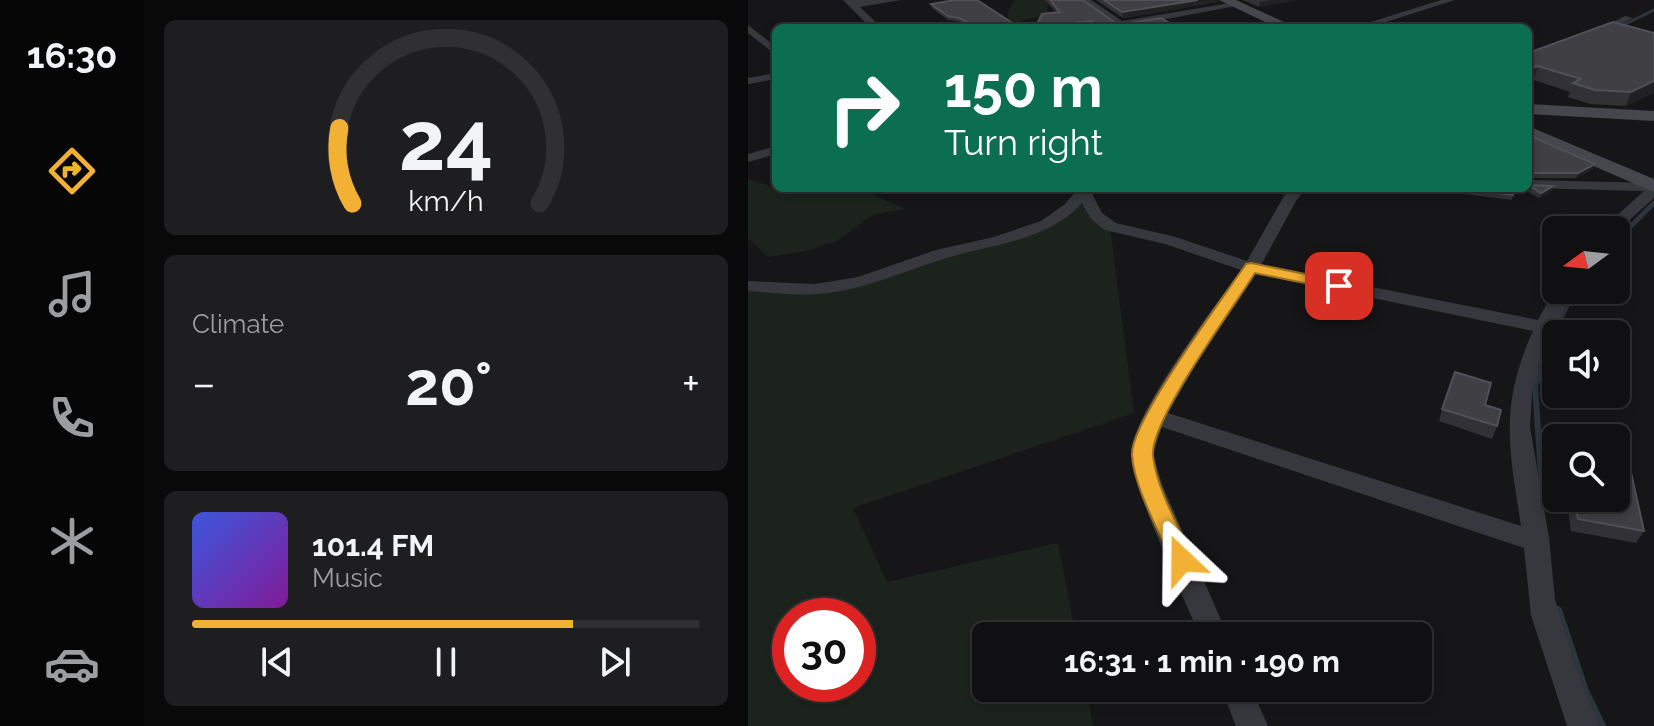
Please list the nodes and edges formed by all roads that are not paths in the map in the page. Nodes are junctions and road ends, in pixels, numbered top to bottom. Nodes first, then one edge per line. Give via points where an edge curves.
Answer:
1 (897, 0) edge
2 (1085, 0) edge
3 (1451, 0) edge
4 (850, 2) edge
5 (1230, 3) edge
6 (1628, 18) dead end
7 (873, 24) edge
8 (1121, 24) edge
9 (1133, 24) edge
10 (1280, 24) edge
11 (1370, 24) edge
12 (748, 28) edge
13 (1588, 36) edge
14 (772, 49) edge
15 (772, 77) edge
16 (748, 81) edge
17 (1532, 109) edge
18 (1654, 116) edge
19 (1532, 133) edge
20 (772, 151) edge
21 (748, 158) edge
22 (1532, 184) edge
23 (1654, 187) edge
24 (1084, 192) edge
25 (1087, 192) edge
26 (1295, 192) edge
27 (1624, 216) edge
28 (1251, 268) junction
29 (748, 286) edge
30 (1542, 327) edge
31 (1542, 330) edge
32 (1155, 417) junction
33 (1536, 541) junction
34 (1208, 622) edge
35 (1242, 702) edge
36 (1252, 726) edge
37 (1583, 726) edge

1 - 4 street
2 - 8 street
3 - 11 street
4 - 7 street
5 - 9 street
5 - 10 street
6 - 13 street
12 - 14 street
15 - 16 street
17 - 18 street
19 - 23 street
20 - 21 street
22 - 23 street
23 - 27 street
24 - 29 street via 1047,224 861,282 815,289
25 - 28 street via 1096,216 1111,227 1170,240
26 - 28 street
28 - 30 street
28 - 32 street
31 - 33 street via 1521,394 1525,482
32 - 33 street
32 - 34 street via 1142,454
33 - 37 street via 1540,596 1562,677
35 - 36 street

